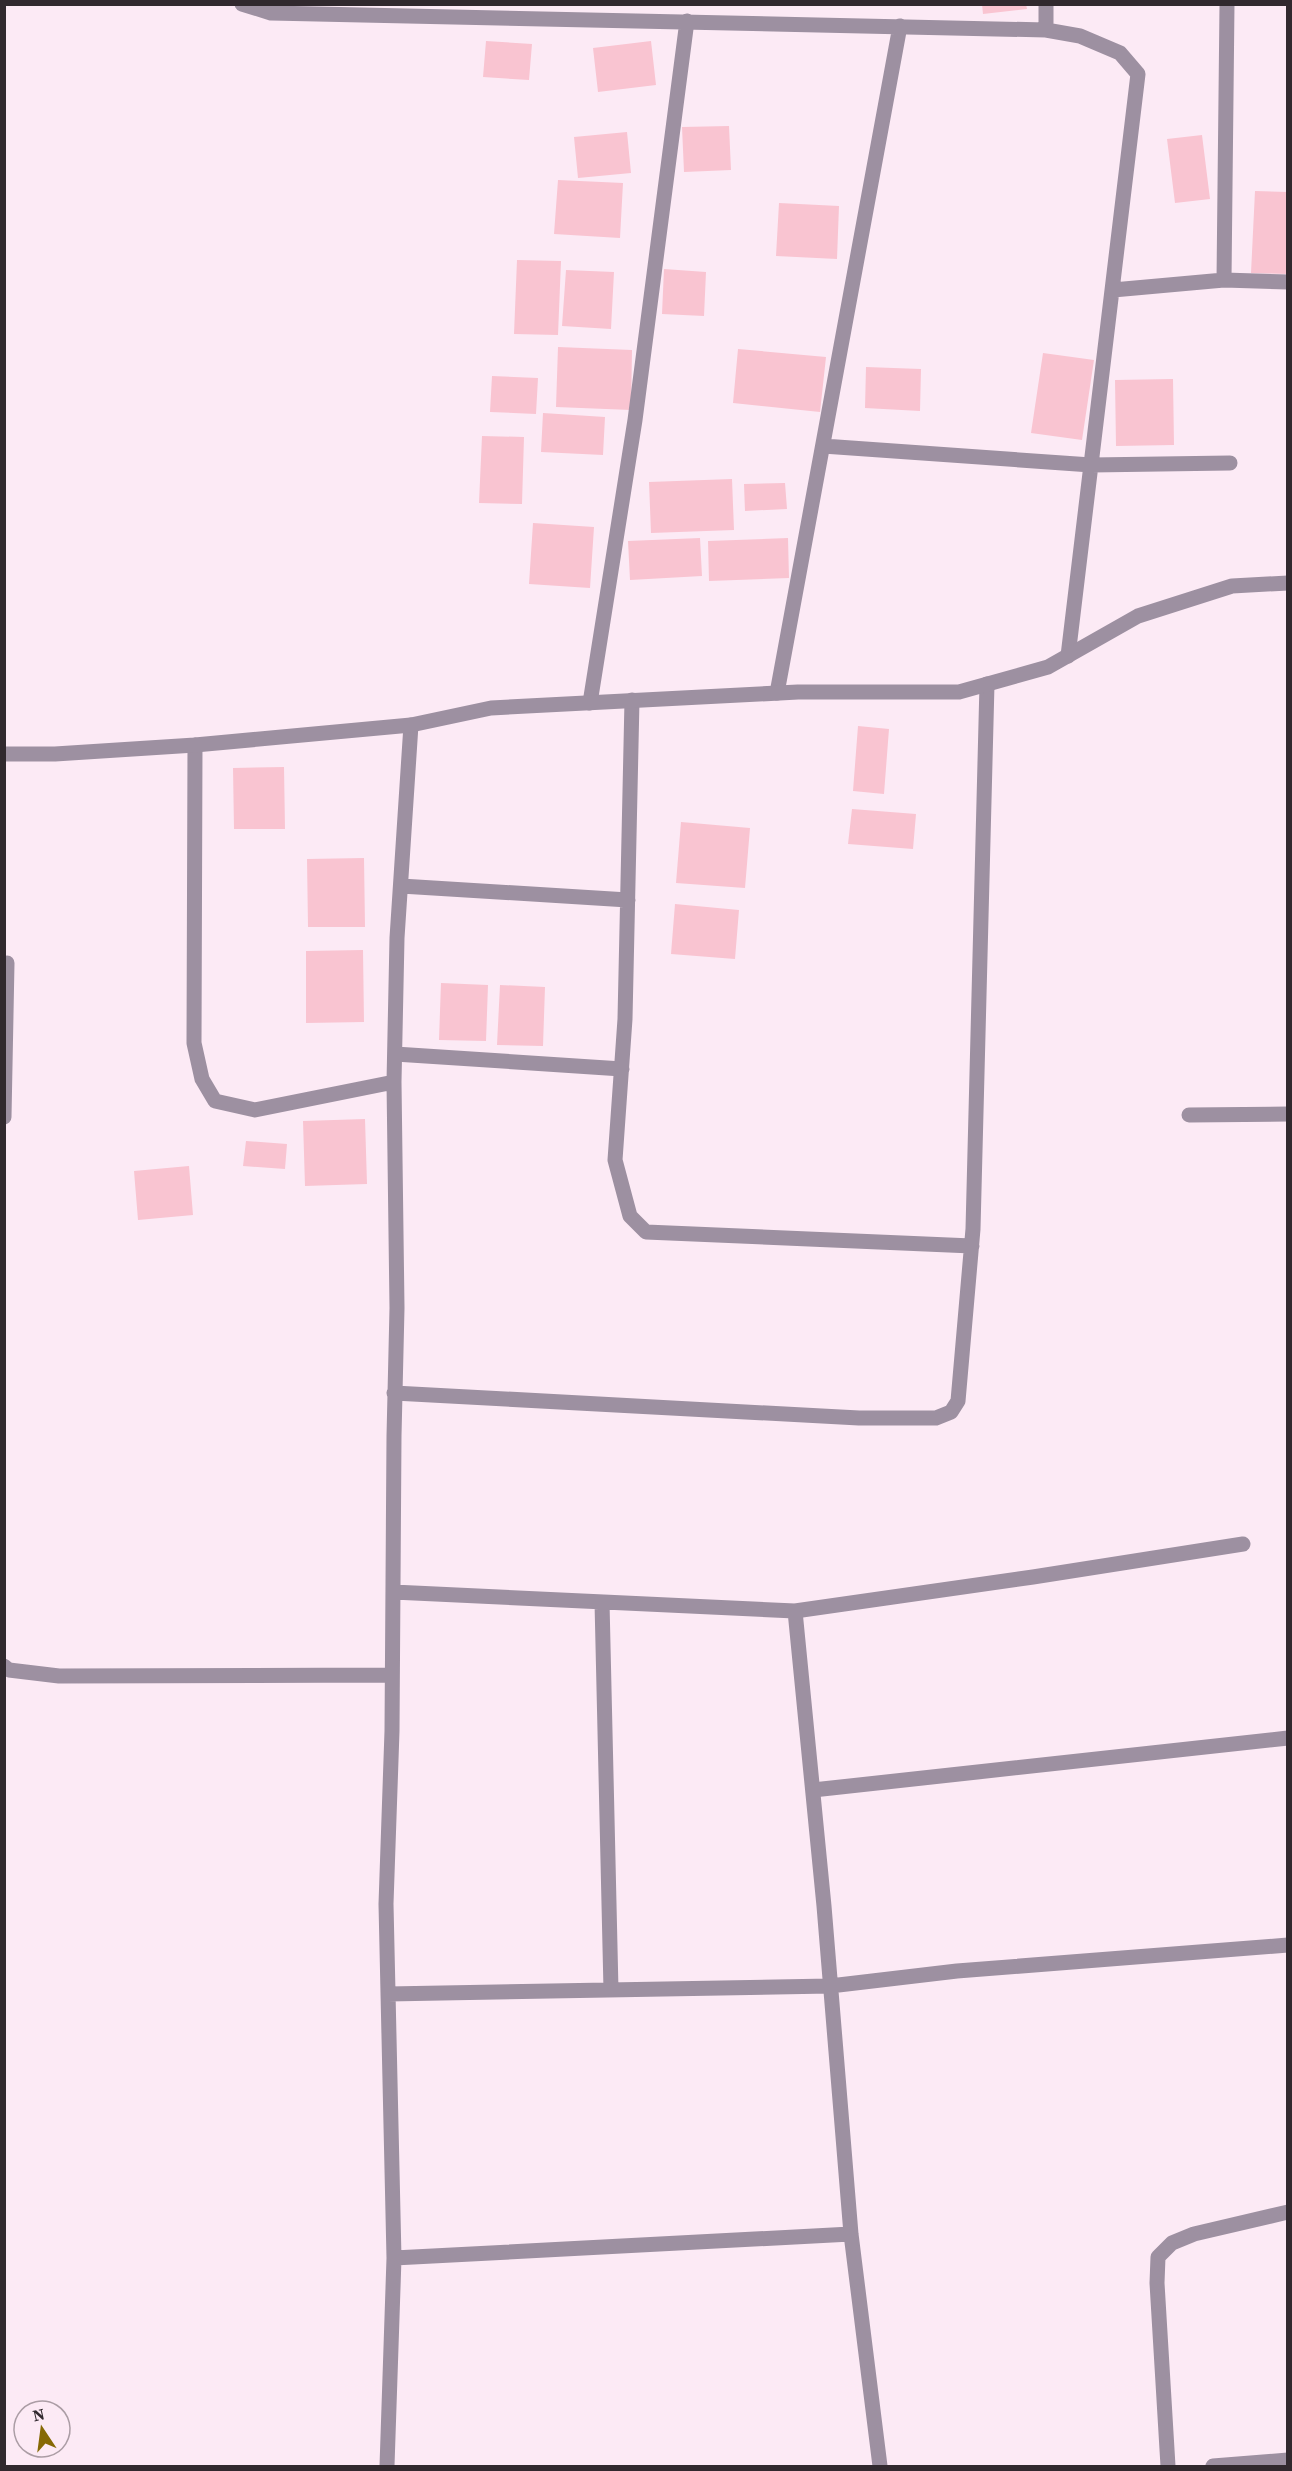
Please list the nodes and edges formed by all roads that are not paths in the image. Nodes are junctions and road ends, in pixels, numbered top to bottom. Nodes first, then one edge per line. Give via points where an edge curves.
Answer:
1 (242, 4) edge
2 (1046, 4) edge
3 (1227, 4) edge
4 (687, 21) junction
5 (900, 26) junction
6 (1046, 30) junction
7 (1224, 280) junction
8 (1287, 282) edge
9 (1113, 290) junction
10 (823, 446) junction
11 (1230, 463) dead end
12 (1091, 465) junction
13 (1287, 583) edge
14 (1068, 656) junction
15 (987, 684) junction
16 (777, 693) junction
17 (632, 700) junction
18 (590, 703) junction
19 (411, 725) junction
20 (195, 745) junction
21 (4, 754) edge
22 (401, 886) junction
23 (627, 900) junction
24 (7, 963) dead end
25 (395, 1054) junction
26 (622, 1069) junction
27 (394, 1082) junction
28 (1287, 1114) edge
29 (1189, 1115) dead end
30 (4, 1117) edge
31 (972, 1246) junction
32 (394, 1393) junction
33 (1243, 1544) dead end
34 (393, 1592) junction
35 (602, 1602) junction
36 (795, 1611) junction
37 (4, 1666) edge
38 (392, 1675) junction
39 (1287, 1738) edge
40 (813, 1790) junction
41 (1287, 1945) edge
42 (830, 1986) junction
43 (611, 1990) junction
44 (388, 1994) junction
45 (1287, 2212) edge
46 (850, 2234) junction
47 (394, 2258) junction
48 (1287, 2460) edge
49 (387, 2466) edge
50 (880, 2466) edge
51 (1168, 2466) edge
52 (1213, 2466) edge

1 - 4 street via 271,13
2 - 6 street
3 - 7 street
4 - 5 street
4 - 18 street via 635,420
5 - 6 street
5 - 10 street
6 - 9 street via 1080,36 1120,53 1138,74
7 - 8 street
7 - 9 street
9 - 12 street
10 - 12 street
10 - 16 street
11 - 12 street
12 - 14 street
13 - 14 street via 1232,586 1138,616
14 - 15 street via 1048,667
15 - 16 street via 959,692
15 - 31 street
16 - 17 street
17 - 18 street
17 - 23 street
18 - 19 street via 491,708
19 - 20 street
19 - 22 street
20 - 21 street
20 - 27 street via 194,1043 202,1079 215,1101 255,1110
22 - 23 street
22 - 25 street
23 - 26 street
24 - 30 street
25 - 26 street
25 - 27 street
26 - 31 street via 615,1160 630,1216 646,1232
27 - 32 street via 397,1308
28 - 29 street
31 - 32 street via 958,1401 951,1412 936,1418 859,1418
32 - 34 street
33 - 36 street
34 - 35 street
34 - 38 street
35 - 36 street
35 - 43 street
36 - 40 street
37 - 38 street via 9,1670 59,1676
38 - 44 street via 386,1904
39 - 40 street
40 - 42 street
41 - 42 street via 957,1971
42 - 43 street
42 - 46 street
43 - 44 street
44 - 47 street
45 - 51 street via 1194,2234 1172,2243 1158,2257
46 - 47 street
46 - 50 street
47 - 49 street
48 - 52 street

